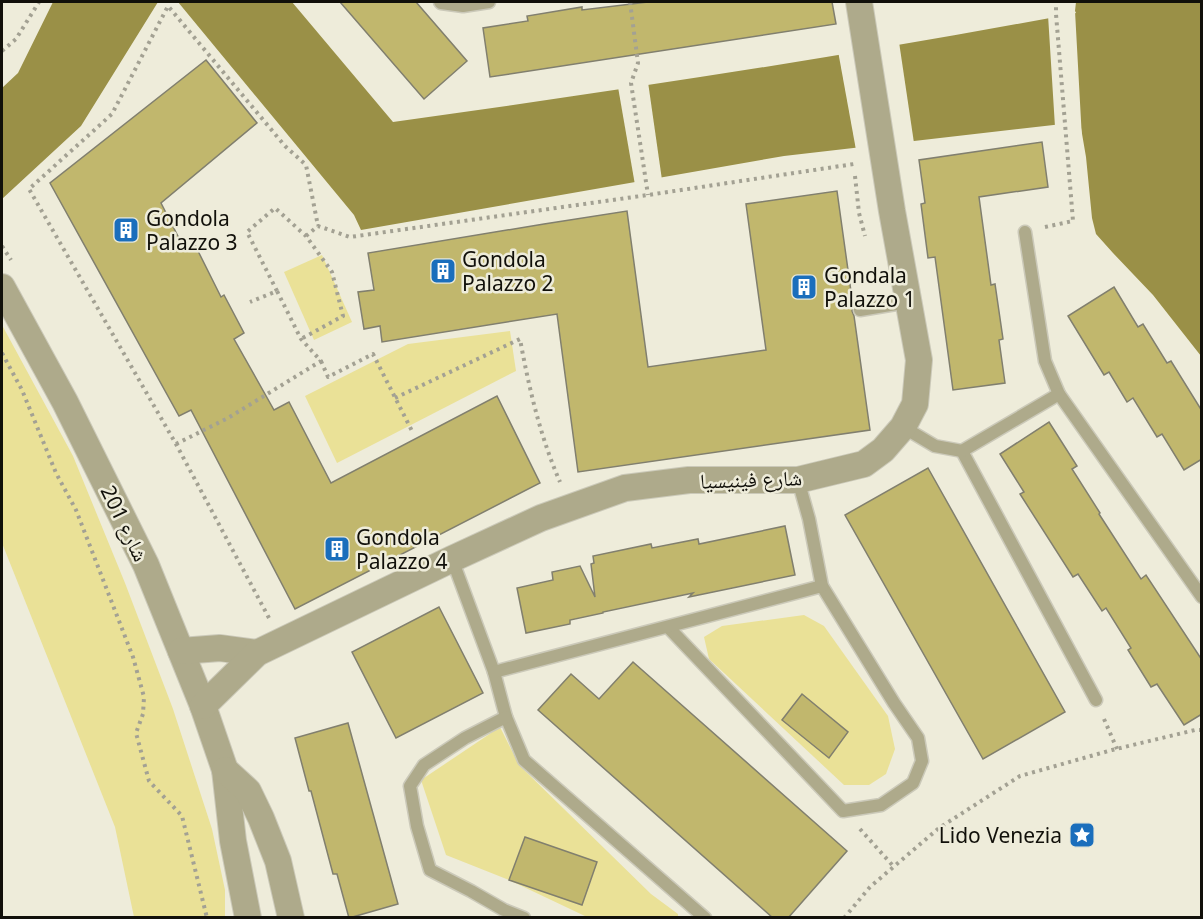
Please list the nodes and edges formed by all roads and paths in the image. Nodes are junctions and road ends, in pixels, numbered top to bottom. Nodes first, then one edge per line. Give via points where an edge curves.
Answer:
1 (39, 2) edge
2 (440, 2) edge
3 (489, 2) edge
4 (630, 2) edge
5 (1056, 2) edge
6 (860, 7) edge
7 (2, 51) edge
8 (648, 195) junction
9 (318, 226) junction
10 (1024, 232) joint
11 (865, 235) dead end
12 (306, 236) junction
13 (2, 246) edge
14 (10, 258) dead end
15 (2, 287) edge
16 (277, 291) junction
17 (250, 302) dead end
18 (908, 302) junction
19 (860, 310) dead end
20 (301, 339) junction
21 (2, 353) edge
22 (321, 361) junction
23 (1059, 394) junction
24 (395, 398) junction
25 (903, 427) junction
26 (412, 431) dead end
27 (177, 444) junction
28 (962, 452) junction
29 (798, 480) junction
30 (561, 484) dead end
31 (452, 559) junction
32 (822, 586) junction
33 (1202, 597) edge
34 (272, 625) dead end
35 (668, 627) junction
36 (181, 651) junction
37 (257, 653) junction
38 (494, 672) junction
39 (1096, 700) joint
40 (203, 706) junction
41 (506, 717) junction
42 (1202, 730) edge
43 (1117, 749) junction
44 (225, 770) junction
45 (843, 811) junction
46 (894, 867) junction
47 (207, 918) edge
48 (249, 918) edge
49 (291, 918) edge
50 (524, 918) edge
51 (705, 918) edge
52 (844, 918) edge

1 - 7 path via 16,39
2 - 3 lane via 463,6
4 - 8 path via 639,63 631,83
5 - 10 path via 1073,221
6 - 18 street, شارع فينيسيا
8 - 9 path via 351,237
8 - 11 path via 854,164
9 - 12 path
9 - 27 path via 306,165 285,146 168,6 112,114 29,189
10 - 23 lane via 1045,361
12 - 16 path via 275,208 247,232
12 - 20 path via 332,272 343,316
13 - 14 path
15 - 36 street, شارع 201 via 136,545
16 - 17 path
16 - 20 path
18 - 19 lane
18 - 25 street, شارع فينيسيا via 919,360 915,404
20 - 22 path
21 - 47 path via 76,510 133,657 144,697 136,733 149,781 182,816
22 - 24 path via 328,376 373,354
22 - 27 path
23 - 28 lane
23 - 33 lane
24 - 26 path
24 - 30 path via 520,339 549,456
25 - 28 lane via 935,446
25 - 29 street, شارع فينيسيا via 864,464
27 - 34 path
28 - 39 lane
29 - 31 street, شارع فينيسيا via 689,480 625,488 541,518
29 - 32 lane
31 - 37 street, شارع فينيسيا
31 - 38 lane
32 - 35 lane
32 - 45 lane via 918,738 922,761 913,783 880,806
35 - 38 lane
35 - 45 lane
36 - 37 street via 220,648
36 - 40 street, شارع 201
37 - 40 street, شارع فينيسيا
38 - 41 lane
39 - 43 path
40 - 44 street, شارع 201
41 - 50 lane via 424,765 410,786 430,870
41 - 51 lane via 525,760
42 - 43 path
43 - 46 path via 1020,776 939,828
44 - 48 street, شارع 201 via 233,841
44 - 49 street, شارع 201 via 248,791 261,818 278,861
45 - 46 path
46 - 52 path via 870,887

